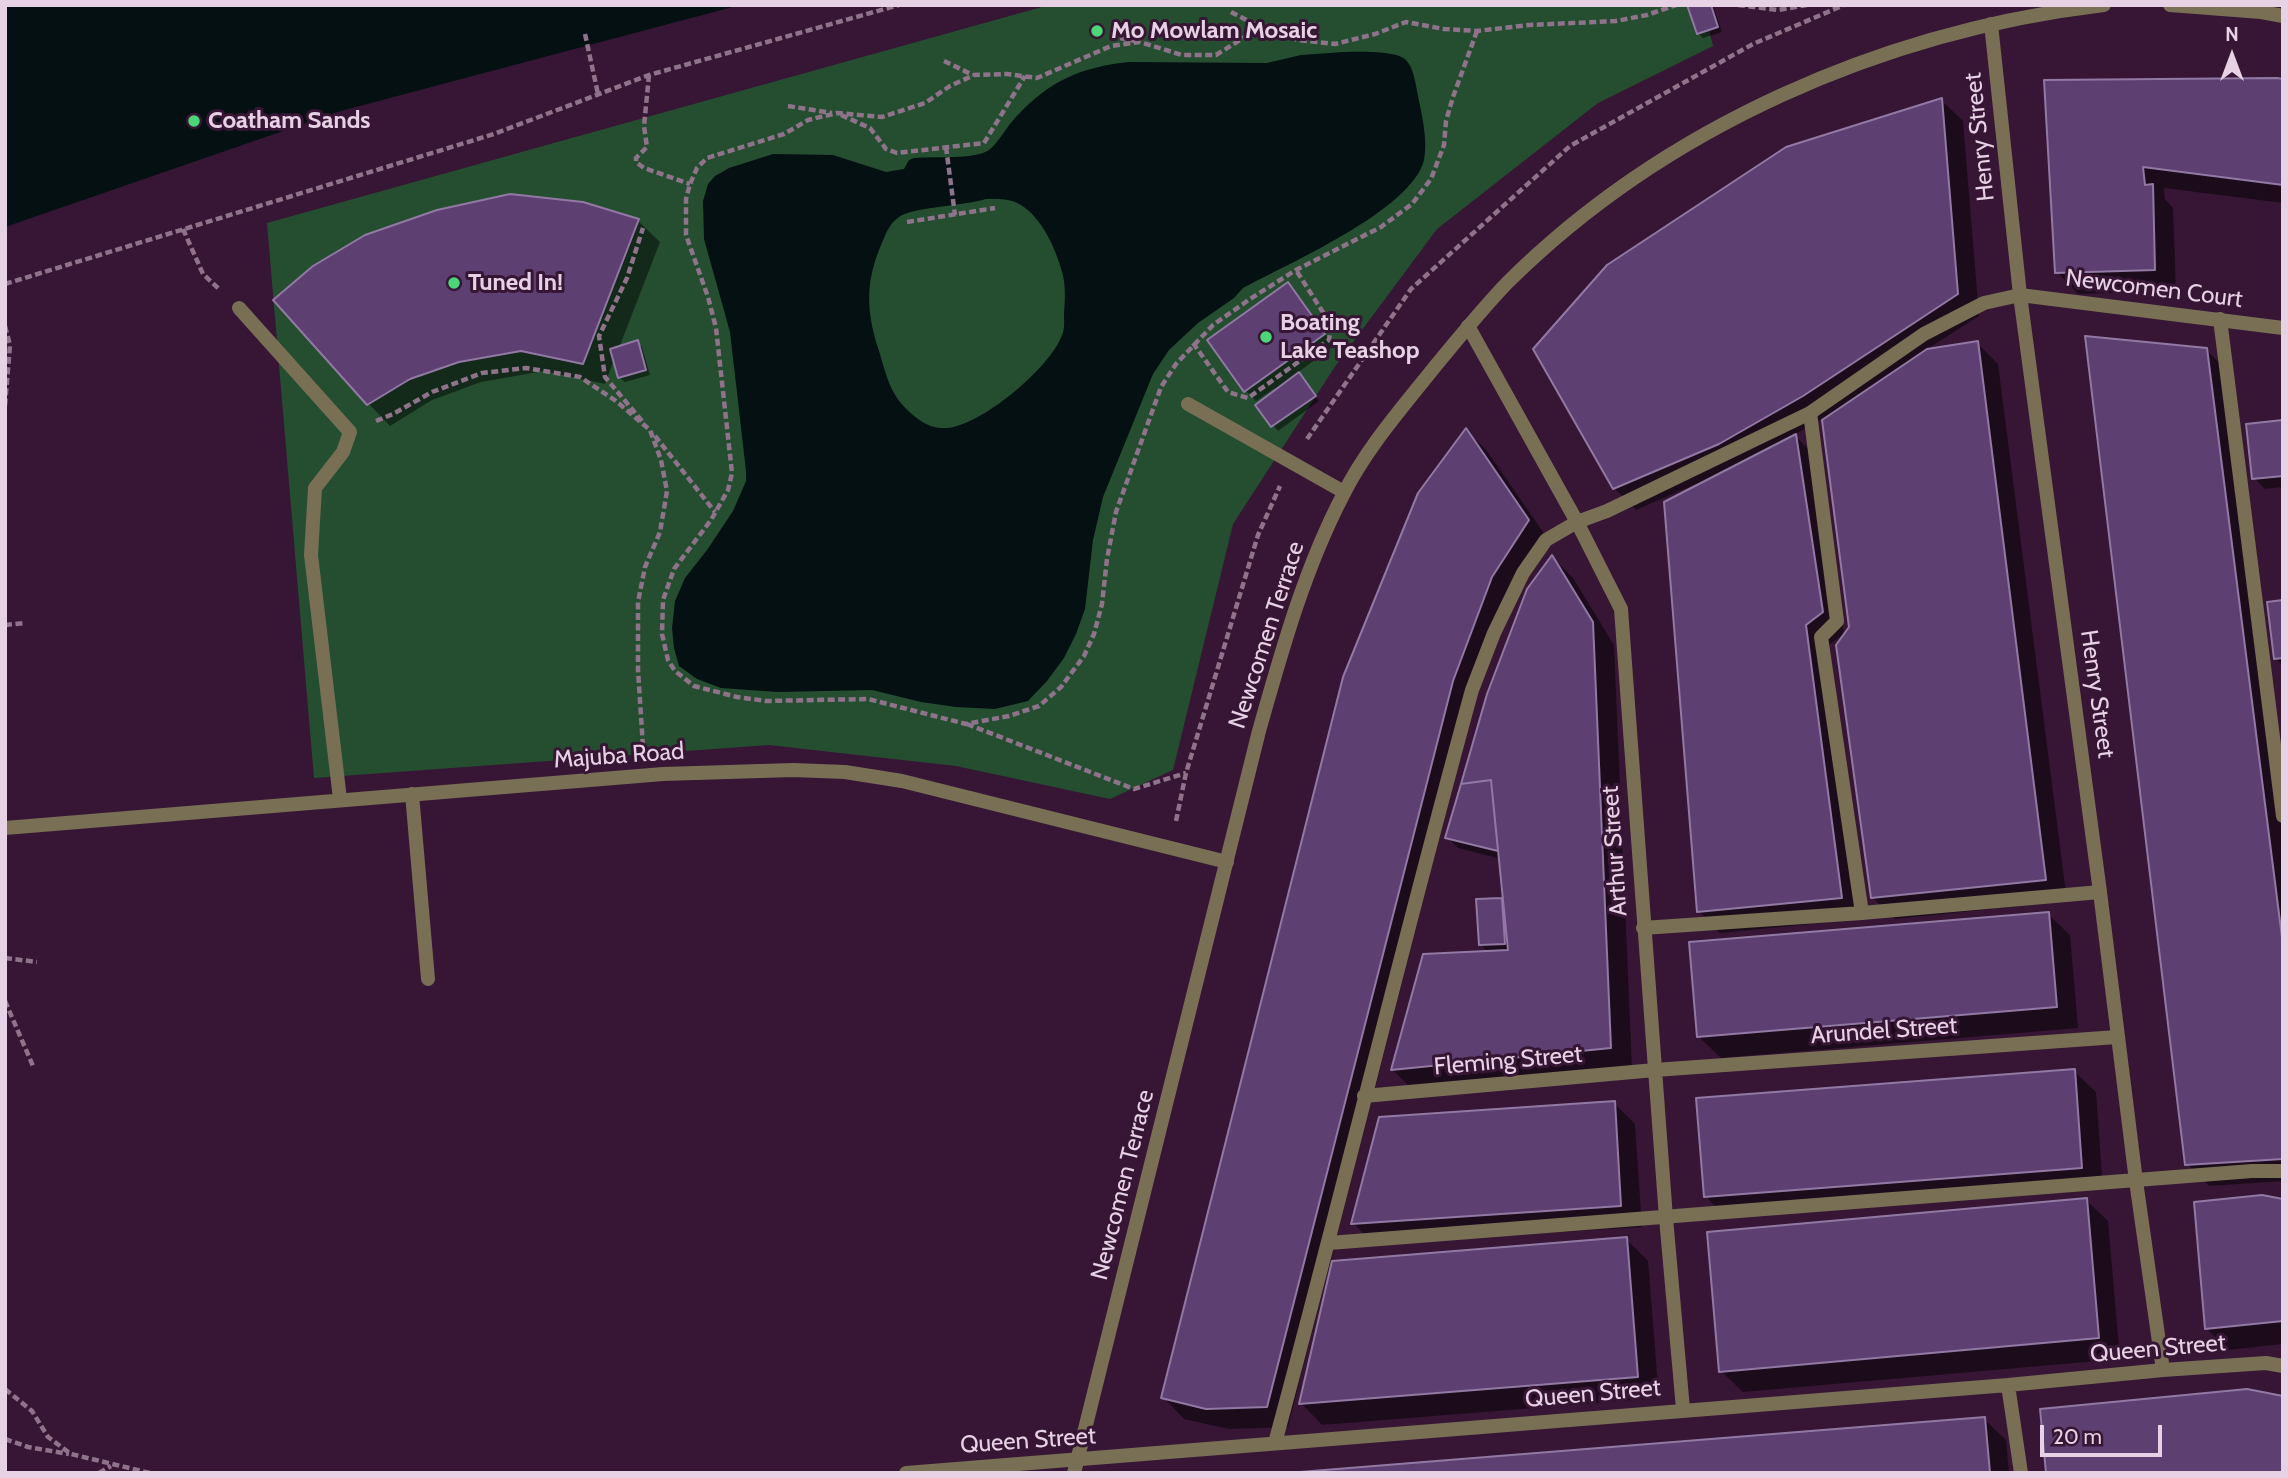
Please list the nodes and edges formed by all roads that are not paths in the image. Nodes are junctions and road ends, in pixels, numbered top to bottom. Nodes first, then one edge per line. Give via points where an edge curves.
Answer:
1 (2104, 5) edge
2 (2170, 5) edge
3 (2283, 16) edge
4 (1991, 24) junction
5 (2020, 295) junction
6 (239, 308) road end
7 (2220, 319) junction
8 (1468, 326) junction
9 (2283, 328) edge
10 (1188, 404) dead end
11 (1810, 413) junction
12 (1344, 492) junction
13 (1577, 522) junction
14 (412, 794) junction
15 (340, 799) junction
16 (2283, 816) edge
17 (5, 828) edge
18 (1227, 862) junction
19 (2100, 891) junction
20 (1862, 913) junction
21 (1643, 928) junction
22 (428, 979) dead end
23 (2117, 1038) junction
24 (1655, 1070) junction
25 (1364, 1096) junction
26 (2283, 1171) edge
27 (2136, 1181) junction
28 (1666, 1218) junction
29 (1329, 1244) junction
30 (2283, 1366) edge
31 (2163, 1370) junction
32 (2008, 1385) junction
33 (1684, 1409) junction
34 (1275, 1443) junction
35 (1076, 1466) edge
36 (906, 1473) edge
37 (2021, 1473) edge

1 - 4 street, Newcomen Terrace
2 - 3 street
4 - 5 street, Henry Street
4 - 8 street, Newcomen Terrace via 1889,53 1800,87 1679,149 1564,231
5 - 7 street, Newcomen Court
5 - 11 street, Newcomen Court via 1984,303 1924,334
5 - 19 street, Henry Street
6 - 15 street via 349,432 343,452 316,488 311,555
7 - 9 street, Newcomen Court
7 - 16 street
8 - 12 street, Newcomen Terrace via 1384,430
8 - 13 street, Arthur Street
10 - 12 street
11 - 13 street, Newcomen Court
11 - 20 street via 1837,621 1821,637
12 - 18 street, Newcomen Terrace via 1287,630
13 - 21 street, Arthur Street via 1620,609
13 - 25 street, Newcomen Court via 1546,540 1523,573 1472,690
14 - 15 street, Majuba Road
14 - 18 street, Majuba Road via 663,774 845,772 902,781
14 - 22 street
15 - 17 street, Majuba Road
18 - 35 street, Newcomen Terrace
19 - 20 street
19 - 23 street, Henry Street
20 - 21 street
21 - 24 street, Arthur Street
23 - 24 street, Arundel Street
23 - 27 street, Henry Street
24 - 25 street, Fleming Street
24 - 28 street, Arthur Street
25 - 29 street, Newcomen Court
26 - 27 street
27 - 28 street
27 - 31 street, Henry Street
28 - 29 street
28 - 33 street, Arthur Street
29 - 34 street, Newcomen Court
30 - 31 street, Queen Street via 2266,1363
31 - 32 street, Queen Street
32 - 33 street, Queen Street
32 - 37 street
33 - 34 street, Queen Street
34 - 35 street, Queen Street
35 - 36 street, Queen Street

